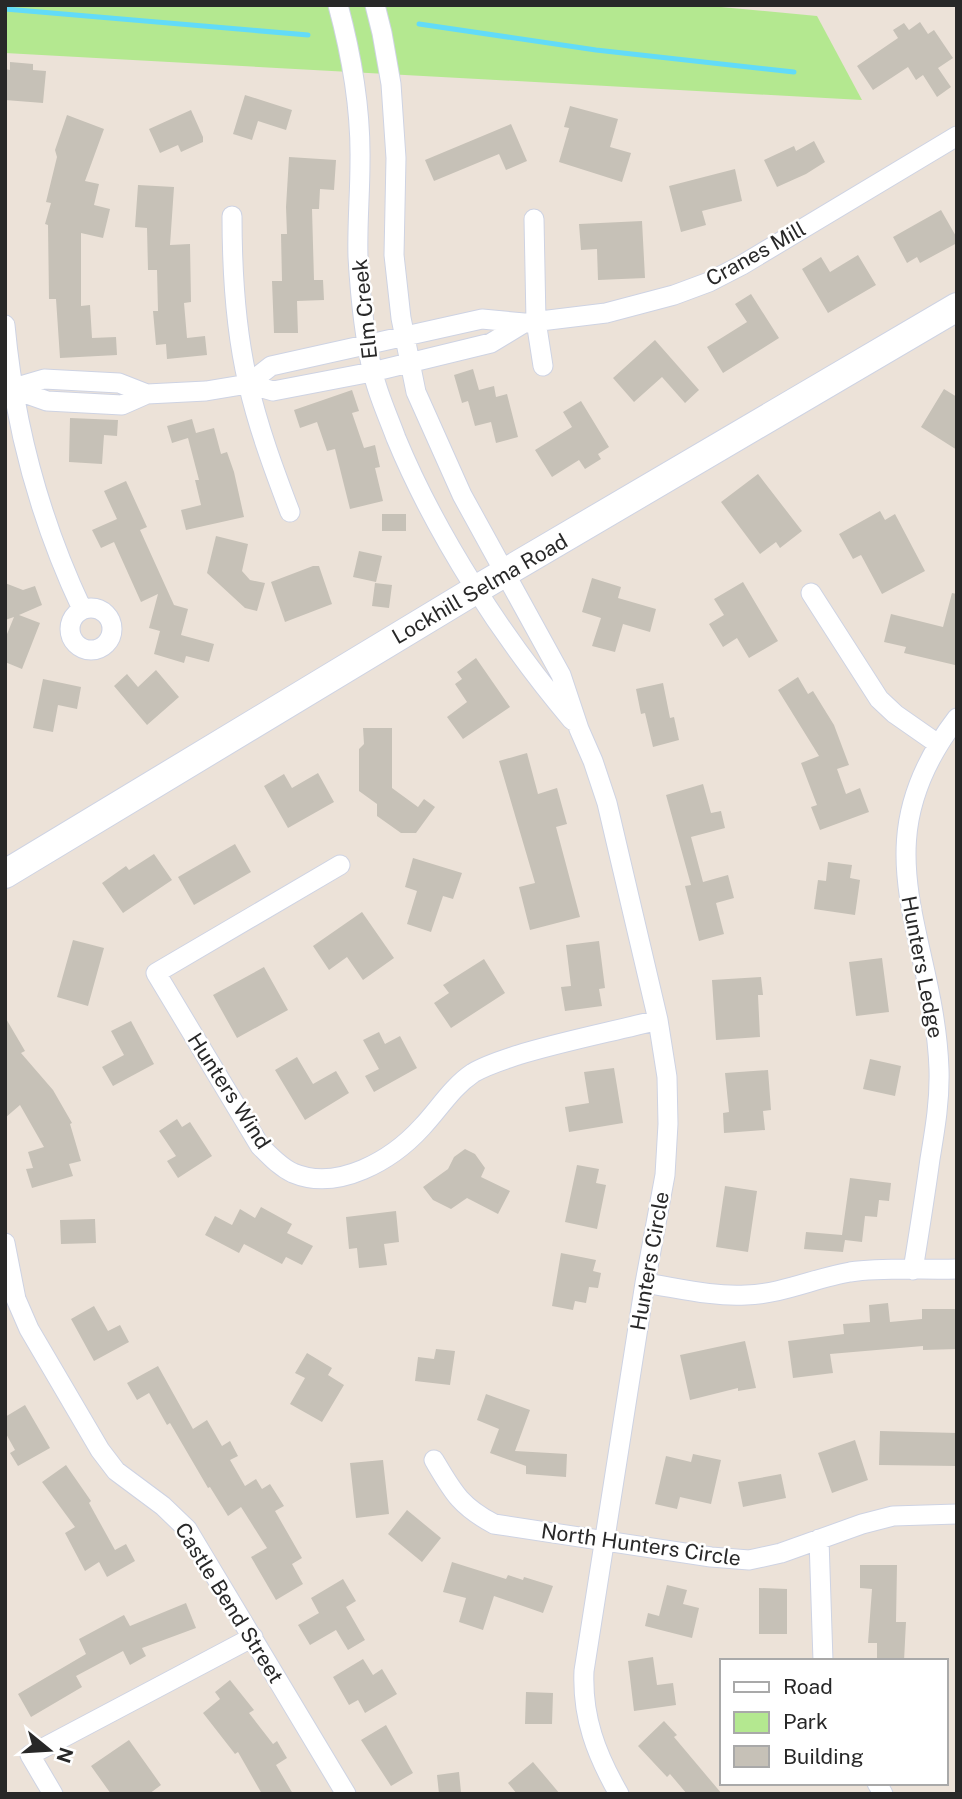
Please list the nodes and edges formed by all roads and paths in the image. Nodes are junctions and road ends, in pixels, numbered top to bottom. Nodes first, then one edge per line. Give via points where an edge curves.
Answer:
1 (338, 5) edge
2 (375, 5) edge
3 (957, 136) edge
4 (232, 216) dead end
5 (534, 219) dead end
6 (957, 307) edge
7 (530, 322) junction
8 (5, 325) edge
9 (404, 335) junction
10 (369, 345) junction
11 (409, 363) junction
12 (544, 366) dead end
13 (372, 372) junction
14 (248, 384) junction
15 (9, 389) edge
16 (290, 512) dead end
17 (506, 573) junction
18 (477, 589) junction
19 (811, 593) dead end
20 (82, 609) dead end
21 (957, 718) edge
22 (579, 729) junction
23 (938, 744) junction
24 (340, 865) dead end
25 (5, 874) edge
26 (658, 1020) junction
27 (947, 1040) edge
28 (5, 1243) edge
29 (957, 1269) edge
30 (913, 1270) junction
31 (645, 1283) junction
32 (434, 1460) dead end
33 (957, 1514) edge
34 (819, 1539) junction
35 (604, 1541) junction
36 (253, 1637) junction
37 (823, 1659) edge
38 (53, 1794) edge
39 (346, 1794) edge
40 (620, 1794) edge

1 - 10 street, Elm Creek via 356,88 358,257
2 - 9 street, Elm Creek via 391,83 396,158 394,255
3 - 7 street, Cranes Mill via 709,282 638,306
4 - 14 street via 232,269
5 - 7 street
6 - 17 main road, Lockhill Selma Road
7 - 9 street, Cranes Mill via 482,318
7 - 11 street, Cranes Mill via 491,343
7 - 12 street
8 - 15 street
9 - 10 street, Cranes Mill
9 - 11 street, Elm Creek
10 - 13 street, Elm Creek
10 - 14 street, Cranes Mill via 271,366
11 - 13 street, Cranes Mill
11 - 17 street, Elm Creek via 416,393 447,466
13 - 14 street, Cranes Mill via 273,391
13 - 18 street, Elm Creek via 414,482
14 - 15 street via 147,394 119,383 44,379
14 - 16 street
15 - 20 street via 34,483
17 - 18 main road, Lockhill Selma Road
17 - 22 street, Hunters Circle via 561,675
18 - 22 street, Hunters Circle
18 - 25 main road, Lockhill Selma Road
19 - 23 street via 878,699
21 - 23 street, Hunters Ledge
22 - 26 street, Hunters Circle via 607,803
23 - 27 street, Hunters Ledge via 914,798 905,867 934,1013
24 - 26 street, Hunters Wind via 156,973 260,1146 296,1174 326,1179 369,1167 422,1128 473,1073 502,1060
26 - 31 street, Hunters Circle via 667,1077 668,1124 665,1175
27 - 30 street, Hunters Ledge
28 - 36 street, Castle Bend Street via 16,1299 29,1329 100,1450 116,1471 187,1529
29 - 30 street
30 - 31 street via 851,1272 744,1296
31 - 35 street, Hunters Circle
32 - 35 street, North Hunters Circle via 454,1494 471,1512 494,1524
33 - 34 street, North Hunters Circle via 893,1516
34 - 35 street, North Hunters Circle via 749,1560
34 - 37 street
35 - 40 street, Hunters Circle via 583,1689 587,1724 599,1758
36 - 38 street via 30,1755
36 - 39 street, Castle Bend Street

